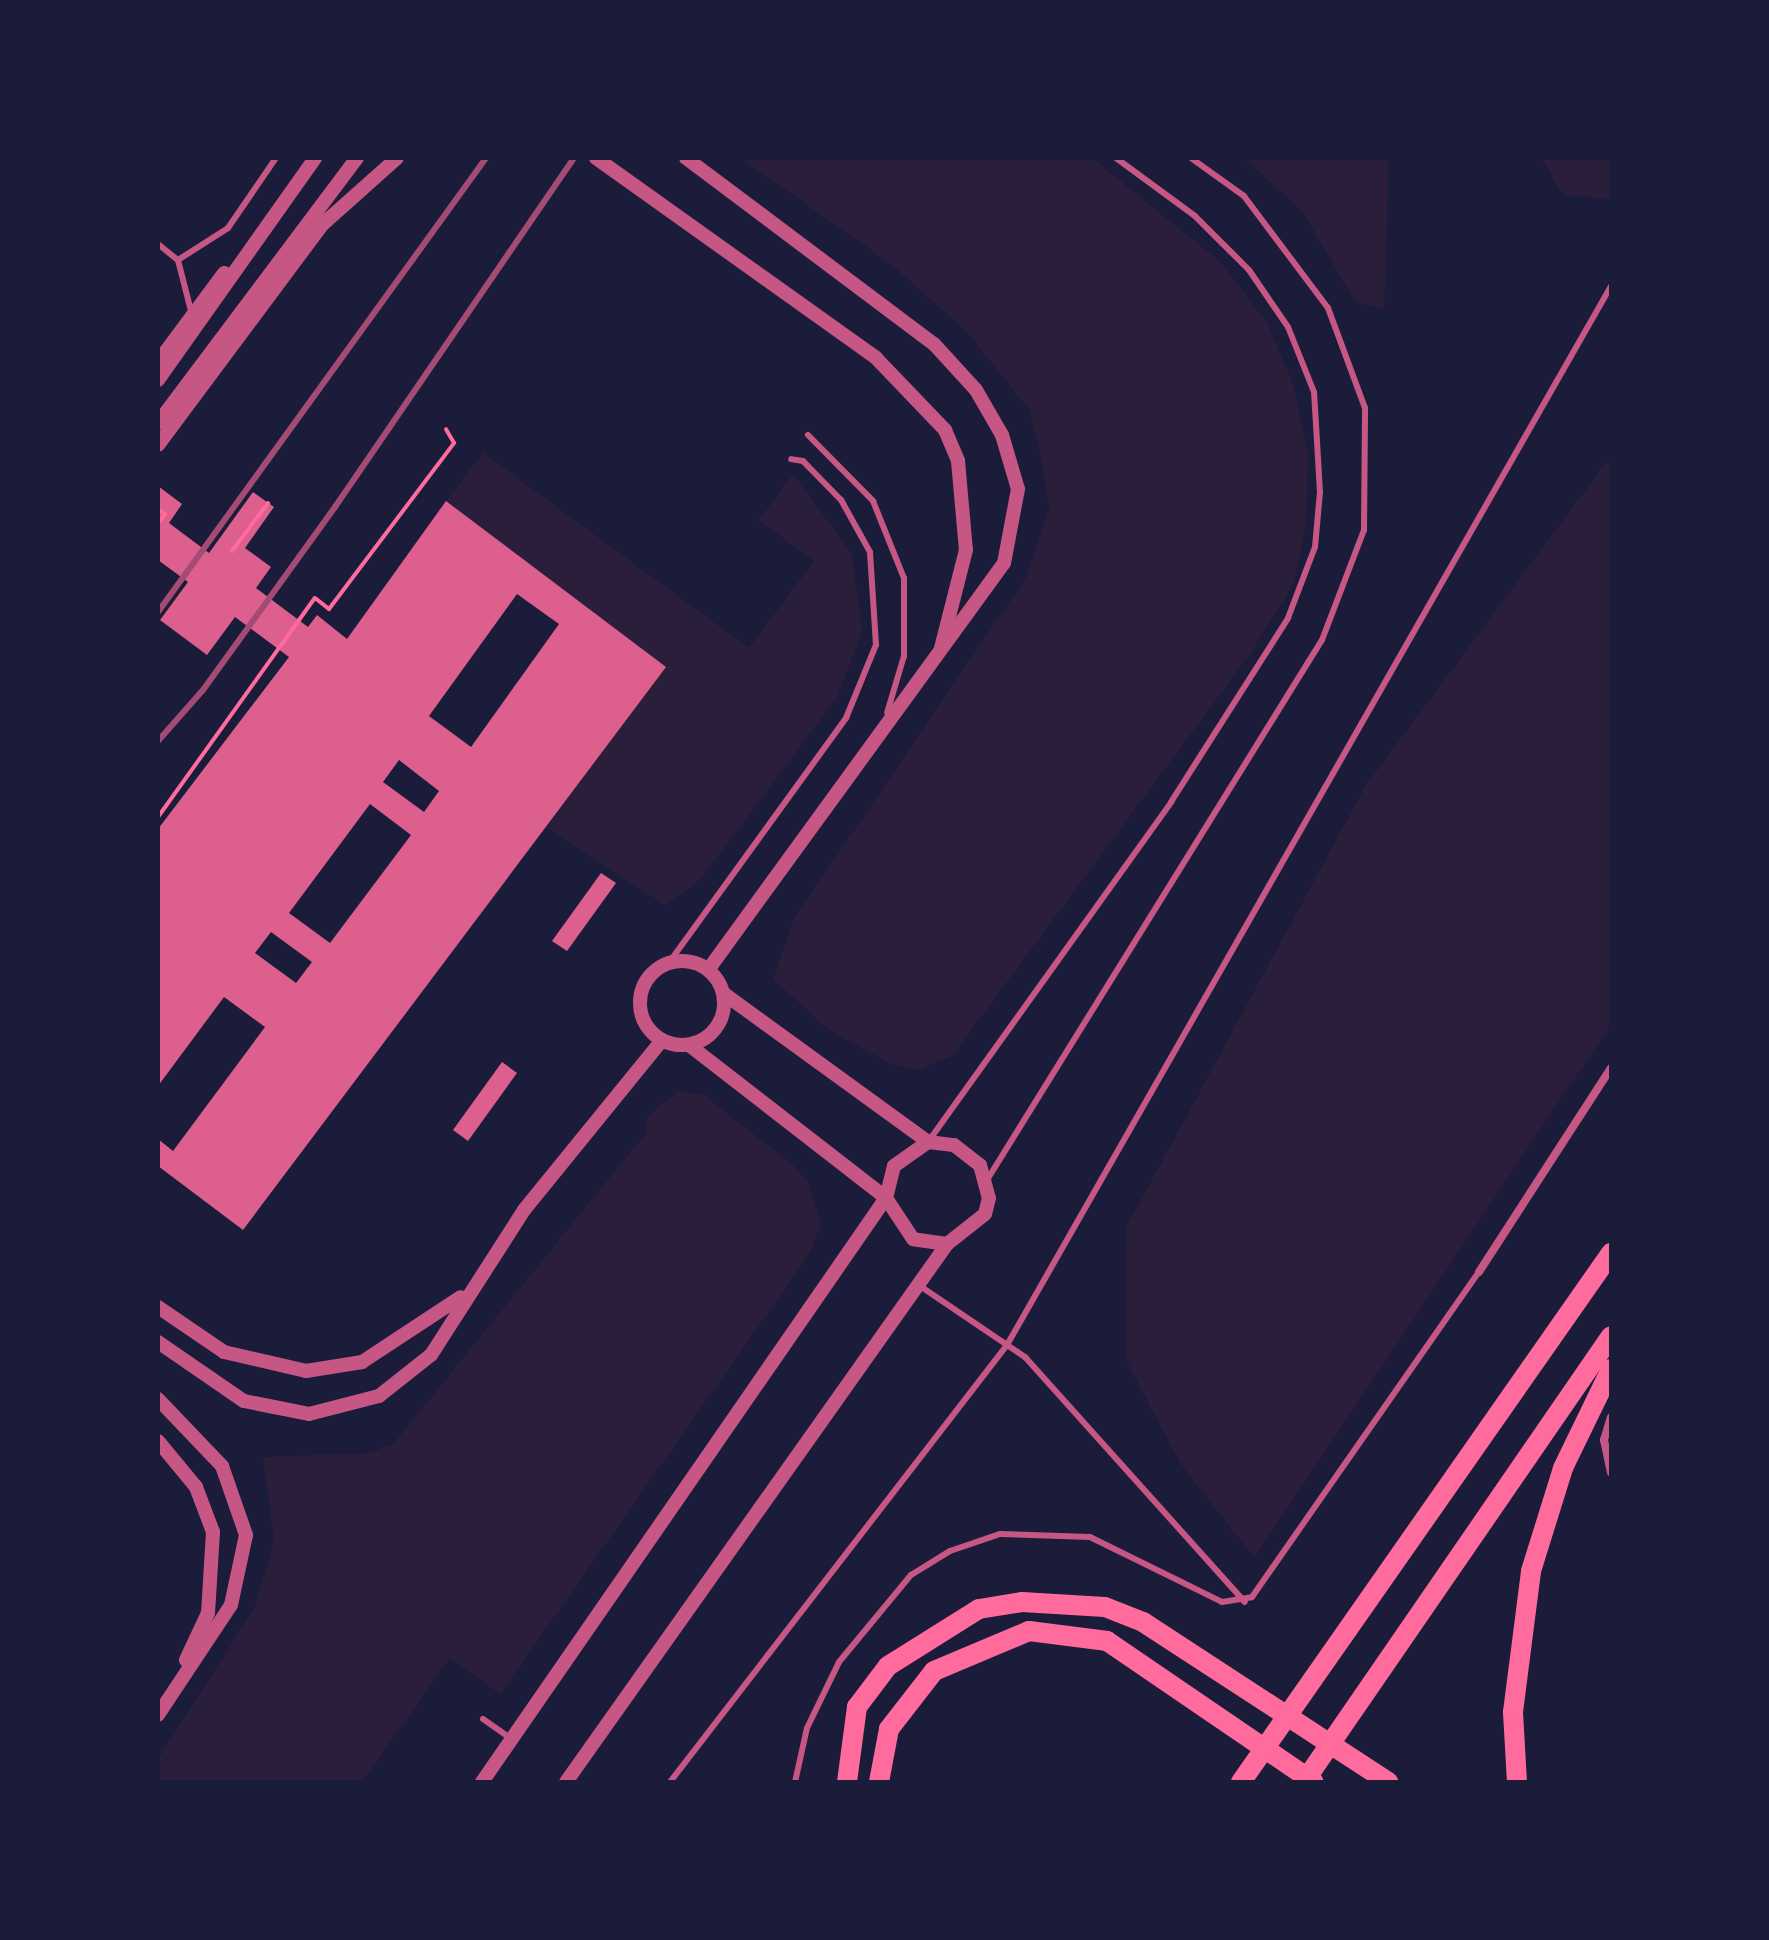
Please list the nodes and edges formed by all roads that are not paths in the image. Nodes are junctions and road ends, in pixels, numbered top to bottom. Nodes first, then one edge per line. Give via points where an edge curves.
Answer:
1 (276, 158) edge
2 (315, 158) edge
3 (322, 158) edge
4 (357, 158) edge
5 (397, 158) edge
6 (596, 158) edge
7 (686, 158) edge
8 (1116, 158) edge
9 (1191, 158) edge
10 (158, 244) edge
11 (178, 260) junction
12 (1611, 286) edge
13 (195, 330) junction
14 (158, 362) edge
15 (158, 380) edge
16 (158, 423) edge
17 (808, 435) dead end
18 (158, 445) edge
19 (791, 459) dead end
20 (939, 656) junction
21 (873, 746) junction
22 (668, 964) junction
23 (708, 970) junction
24 (723, 993) junction
25 (662, 1040) junction
26 (689, 1045) junction
27 (1611, 1068) edge
28 (928, 1142) junction
29 (987, 1181) junction
30 (886, 1198) junction
31 (947, 1244) junction
32 (1611, 1253) edge
33 (1479, 1272) joint
34 (918, 1285) junction
35 (467, 1292) junction
36 (158, 1307) edge
37 (1611, 1336) edge
38 (158, 1342) edge
39 (1007, 1345) junction
40 (1611, 1369) edge
41 (158, 1399) edge
42 (1611, 1417) edge
43 (158, 1441) edge
44 (1611, 1472) edge
45 (1245, 1602) junction
46 (161, 1711) edge
47 (483, 1719) dead end
48 (512, 1739) junction
49 (482, 1782) edge
50 (566, 1782) edge
51 (670, 1782) edge
52 (795, 1782) edge
53 (847, 1782) edge
54 (879, 1782) edge
55 (1241, 1782) edge
56 (1304, 1782) edge
57 (1314, 1782) edge
58 (1388, 1782) edge
59 (1517, 1782) edge

1 - 11 lane via 228,228
2 - 13 street
3 - 14 street via 285,190
4 - 16 street
5 - 18 street via 323,224
6 - 20 street via 668,203 876,358 945,430 958,461 966,550
7 - 20 street via 934,344 976,390 1002,435 1018,489 1014,532 1004,563
8 - 28 lane via 1195,216 1249,270 1288,327 1314,392 1320,492 1315,547 1288,618 1171,802
9 - 29 lane via 1244,196 1328,308 1365,408 1364,530 1322,640
10 - 11 lane
11 - 13 lane
12 - 39 lane
13 - 15 street
17 - 21 lane via 873,501 904,578 904,656
19 - 22 lane via 803,461 841,500 870,552 876,645 846,718
20 - 21 street
21 - 23 street
22 - 23 street
22 - 25 street via 647,980 640,1006
23 - 24 street
24 - 26 street via 720,1020
24 - 28 street
25 - 26 street
25 - 35 street
26 - 30 street
27 - 33 street
28 - 29 street via 969,1153
28 - 30 street via 894,1166
29 - 31 street via 989,1198 976,1228
30 - 31 street via 913,1239
30 - 48 street
31 - 34 street
32 - 55 highway
33 - 45 lane
34 - 39 lane
34 - 50 street
35 - 36 street via 362,1362 306,1371 224,1352
35 - 38 street via 431,1355 379,1396 309,1414 244,1401
37 - 56 highway
39 - 45 lane via 1042,1372
39 - 51 lane
40 - 59 highway via 1563,1468 1531,1571 1513,1712
41 - 46 street via 222,1466 246,1535 231,1605
42 - 44 street via 1604,1440
43 - 46 street via 196,1487 213,1532 215,1570 208,1613
45 - 52 lane via 1222,1602 1090,1537 1000,1534 950,1551 911,1575 839,1662 807,1728
47 - 48 lane
48 - 49 street
53 - 58 highway via 857,1707 888,1666 979,1609 1022,1602 1105,1607 1236,1680
54 - 57 highway via 889,1729 934,1671 1029,1631 1107,1641

